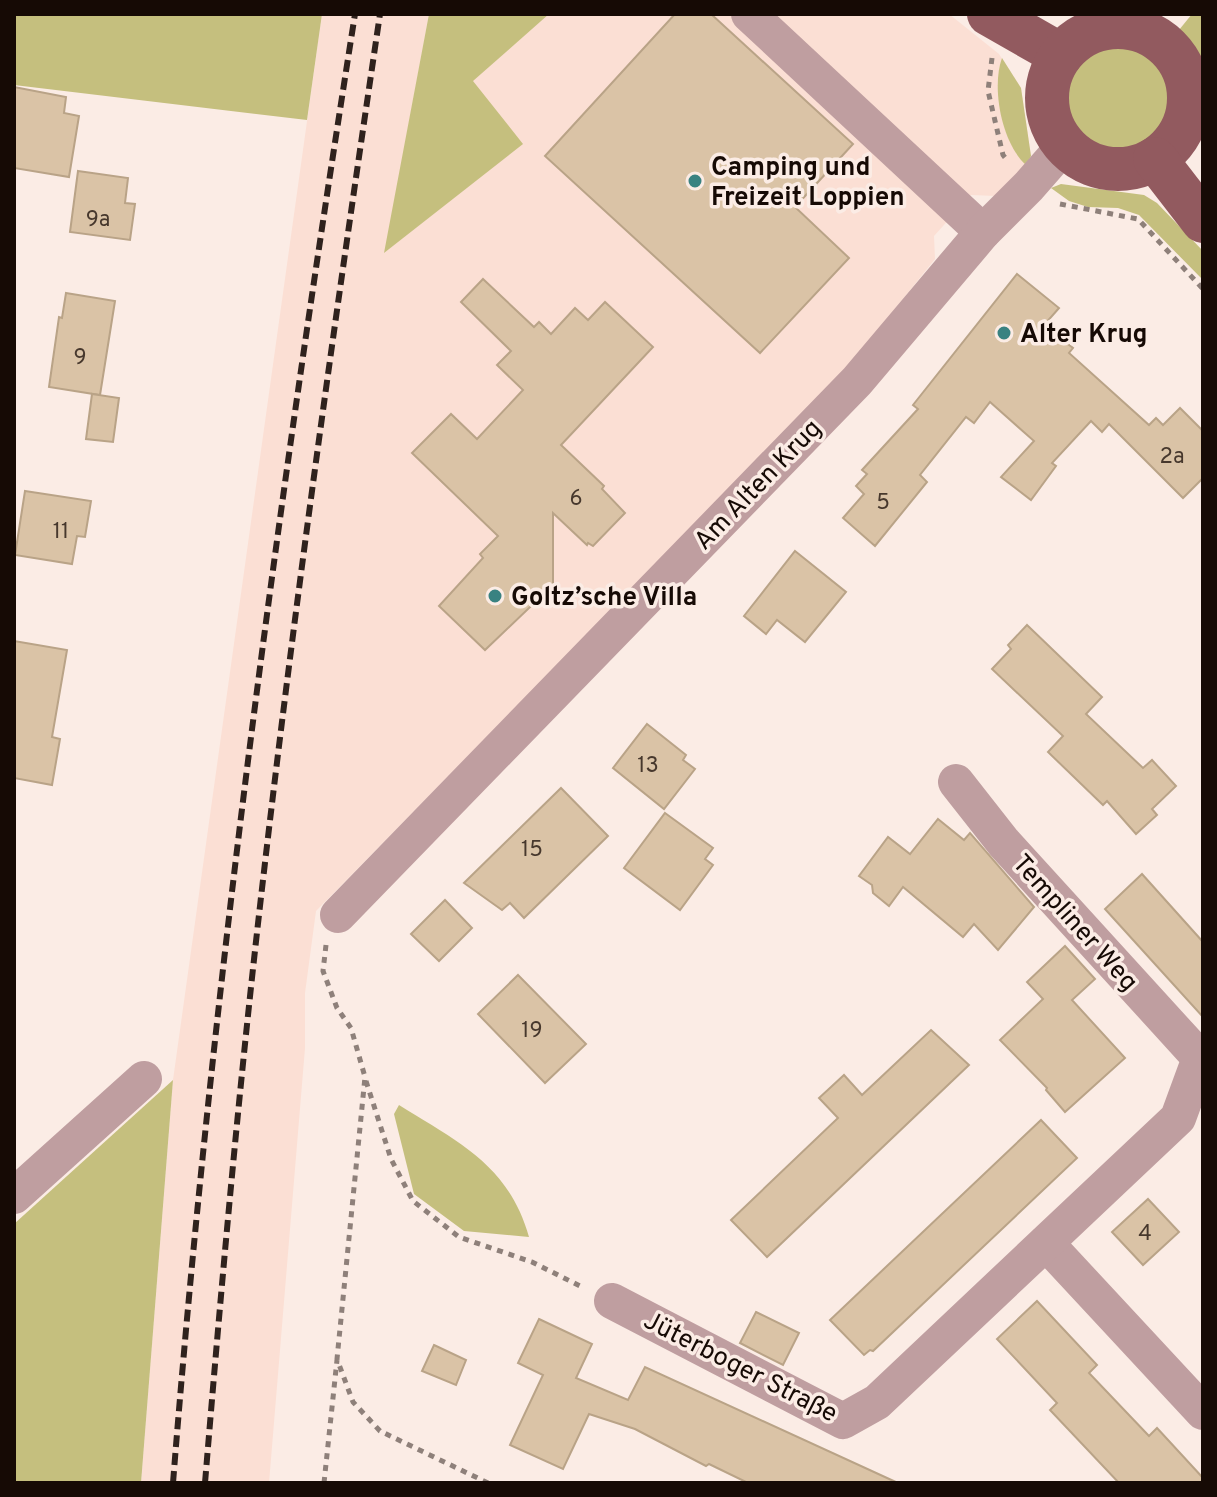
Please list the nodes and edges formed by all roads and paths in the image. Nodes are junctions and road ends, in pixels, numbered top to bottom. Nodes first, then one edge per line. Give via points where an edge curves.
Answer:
1 (749, 14) edge
2 (1001, 21) edge
3 (1100, 22) edge
4 (1158, 25) edge
5 (1061, 55) junction
6 (1064, 146) junction
7 (1155, 159) junction
8 (1029, 186) junction
9 (1203, 221) edge
10 (983, 232) junction
11 (1203, 289) edge
12 (956, 782) dead end
13 (338, 915) joint
14 (1200, 1058) joint
15 (365, 1077) junction
16 (144, 1079) dead end
17 (14, 1196) edge
18 (1046, 1243) junction
19 (612, 1301) joint
20 (337, 1359) junction
21 (1203, 1412) edge
22 (324, 1483) edge
23 (488, 1483) edge

1 - 10 street
2 - 5 main road
2 - 8 path via 988,91 1003,155
3 - 4 main road via 1132,28
3 - 5 main road
4 - 7 main road via 1186,79 1189,102 1179,135
5 - 6 main road via 1046,101 1051,125
6 - 7 main road via 1107,169 1132,168
6 - 8 street, Am Alten Krug
7 - 9 main road
8 - 10 street, Am Alten Krug
8 - 11 path via 1059,204 1138,219
10 - 13 street, Am Alten Krug via 857,381
12 - 14 street, Templiner Weg via 1004,843
13 - 15 path via 327,937 323,971 351,1028
14 - 18 street, Jüterboger Straße via 1178,1118
15 - 19 path via 391,1159 413,1201 459,1237 532,1262
15 - 20 path
16 - 17 street
18 - 19 street, Jüterboger Straße via 877,1402 843,1421
18 - 21 street
20 - 22 path
20 - 23 path via 353,1402 380,1431

